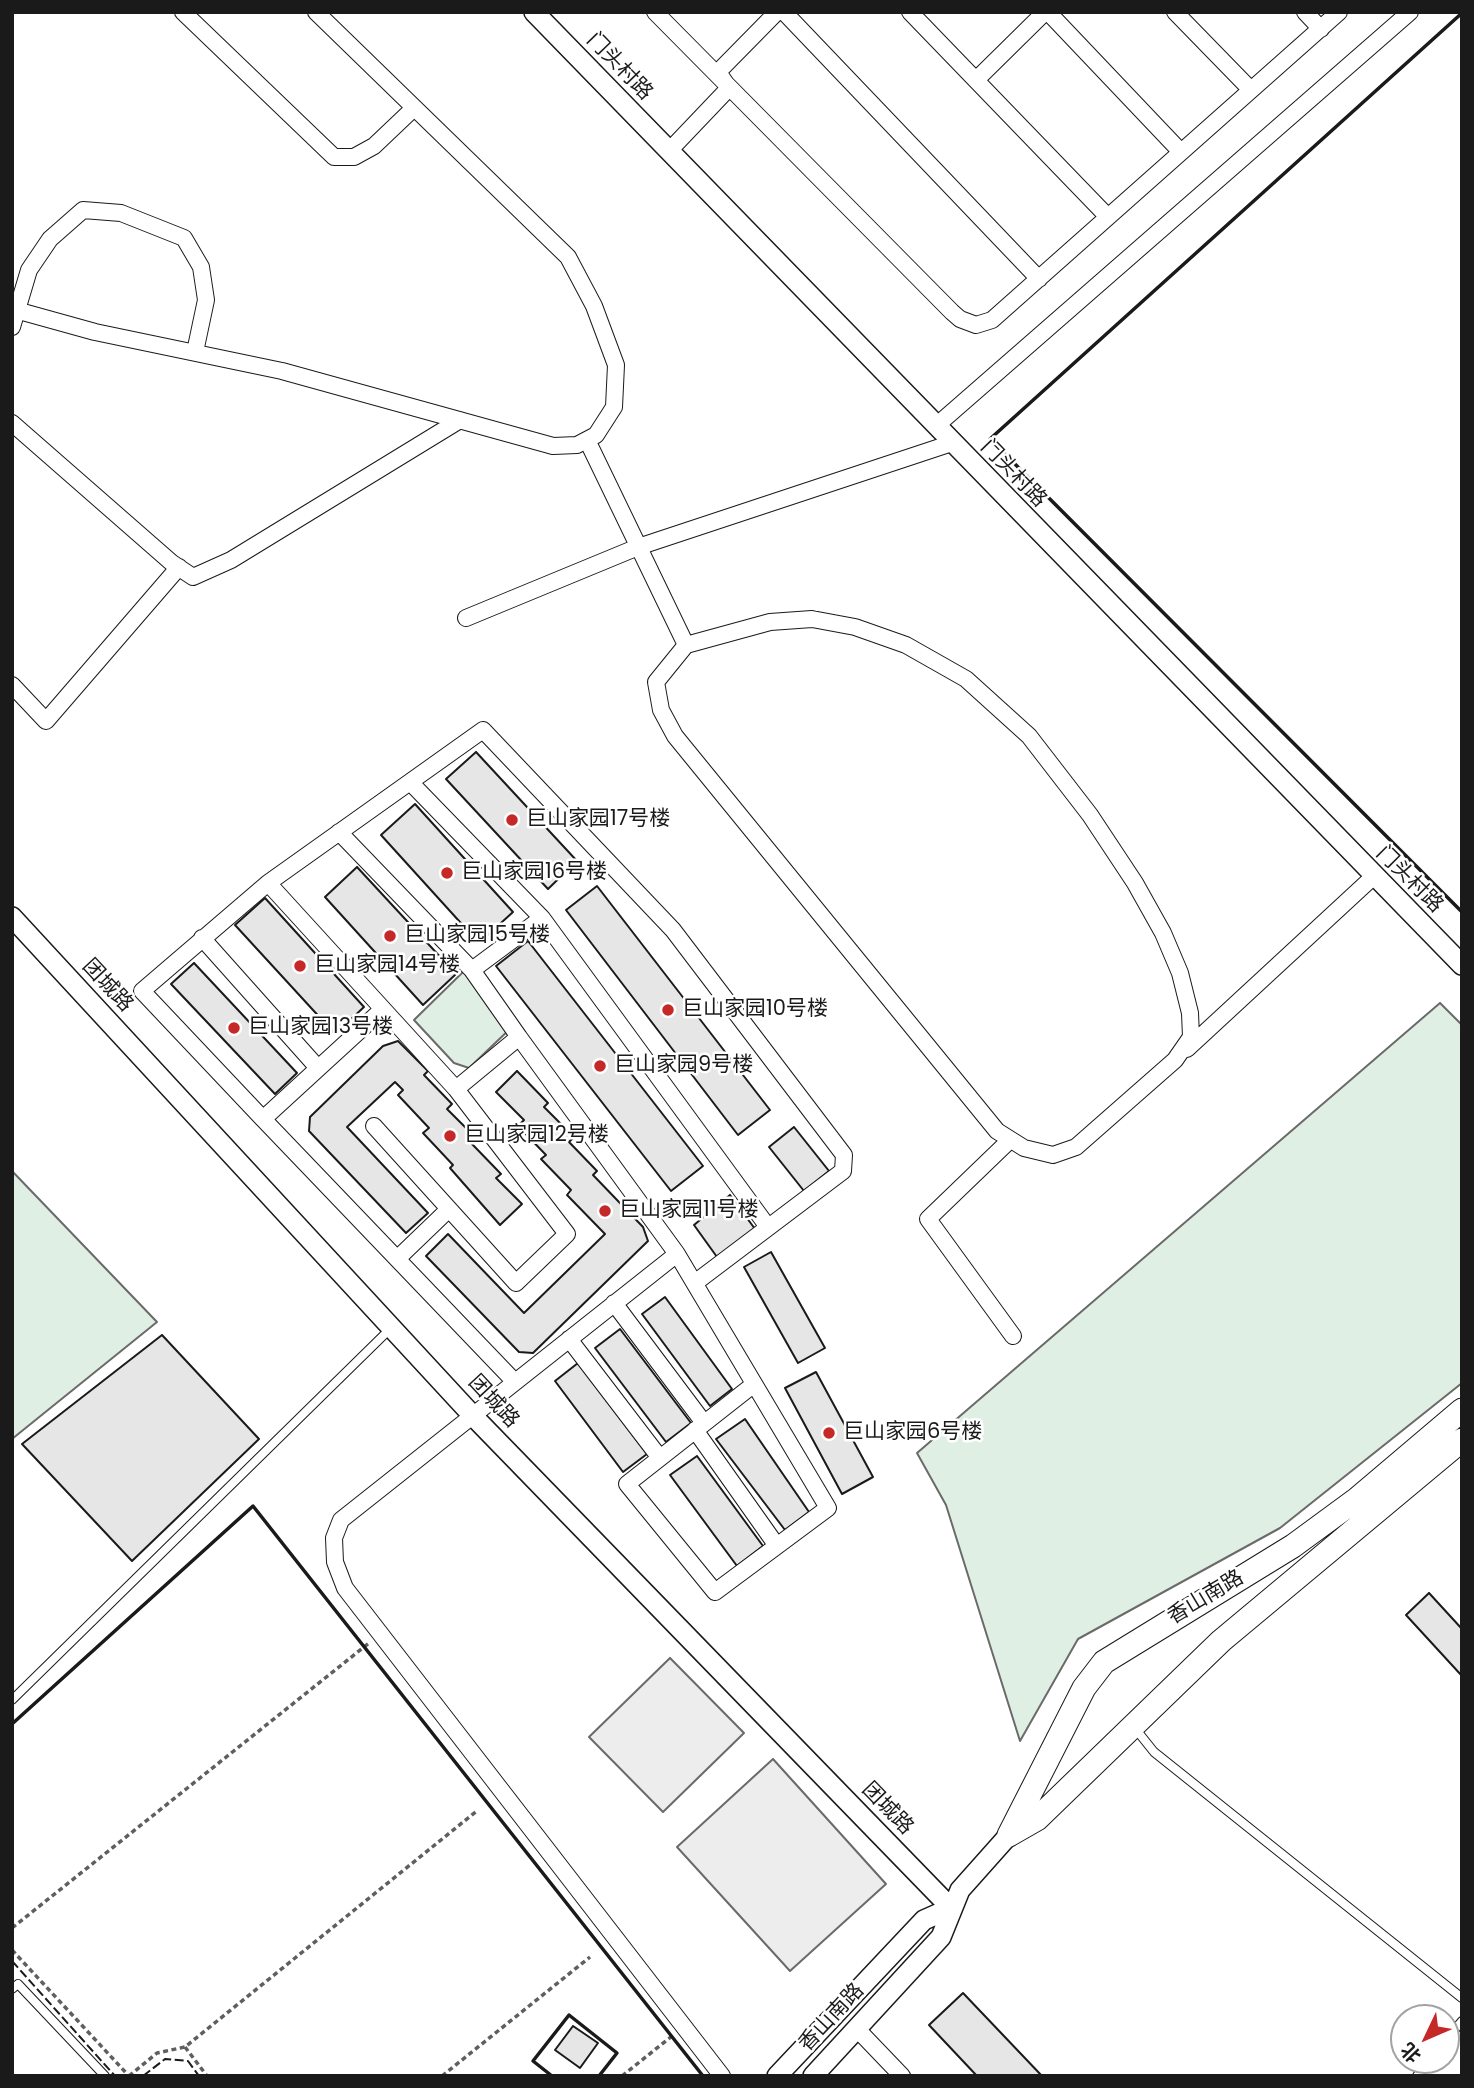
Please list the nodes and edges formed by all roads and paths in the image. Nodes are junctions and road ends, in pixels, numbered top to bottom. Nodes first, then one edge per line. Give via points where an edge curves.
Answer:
1 (183, 12) edge
2 (316, 12) edge
3 (534, 12) edge
4 (655, 12) edge
5 (777, 12) edge
6 (784, 12) edge
7 (910, 12) edge
8 (1046, 12) edge
9 (1175, 12) edge
10 (1305, 12) edge
11 (1339, 12) edge
12 (1410, 12) edge
13 (1321, 29) junction
14 (976, 80) junction
15 (729, 88) junction
16 (1251, 90) junction
17 (414, 108) junction
18 (669, 152) junction
19 (1181, 152) junction
20 (1108, 217) junction
21 (1039, 279) junction
22 (15, 309) edge
23 (12, 327) edge
24 (195, 352) junction
25 (460, 420) junction
26 (12, 423) edge
27 (936, 426) junction
28 (587, 440) junction
29 (952, 443) junction
30 (638, 547) junction
31 (179, 568) junction
32 (466, 618) dead end
33 (686, 645) junction
34 (12, 685) edge
35 (410, 782) junction
36 (340, 832) junction
37 (1373, 877) junction
38 (268, 883) junction
39 (12, 917) edge
40 (542, 918) junction
41 (202, 938) junction
42 (1462, 965) edge
43 (472, 970) junction
44 (383, 1009) junction
45 (519, 1037) junction
46 (1175, 1060) junction
47 (318, 1068) junction
48 (456, 1089) junction
49 (263, 1119) junction
50 (374, 1126) dead end
51 (1010, 1140) junction
52 (449, 1209) junction
53 (768, 1227) junction
54 (677, 1254) junction
55 (397, 1259) junction
56 (695, 1282) junction
57 (614, 1303) junction
58 (392, 1327) junction
59 (1013, 1336) dead end
60 (569, 1339) junction
61 (514, 1381) junction
62 (753, 1385) junction
63 (1462, 1410) edge
64 (474, 1417) junction
65 (699, 1427) junction
66 (1462, 1440) edge
67 (660, 1458) junction
68 (777, 1546) junction
69 (380, 1634) junction
70 (12, 1700) edge
71 (1134, 1727) junction
72 (478, 1810) dead end
73 (1009, 1835) junction
74 (951, 1908) junction
75 (12, 1928) edge
76 (12, 1950) edge
77 (590, 1957) dead end
78 (12, 1989) edge
79 (1462, 1998) edge
80 (684, 2026) junction
81 (856, 2028) junction
82 (185, 2047) junction
83 (105, 2076) edge
84 (129, 2076) edge
85 (206, 2076) edge
86 (442, 2076) edge
87 (622, 2076) edge
88 (722, 2076) edge
89 (777, 2076) edge
90 (813, 2076) edge
91 (902, 2076) edge

1 - 17 street via 334,158 354,157 374,146
2 - 17 street
3 - 18 street, 门头村路
4 - 15 street
5 - 15 street via 718,72
6 - 21 street
7 - 14 street
8 - 14 street
8 - 19 street
9 - 16 street
10 - 13 street
11 - 13 street
12 - 27 street
13 - 16 street
14 - 20 street
15 - 18 street
15 - 21 street via 960,319 976,326 992,320
16 - 19 street
17 - 28 street via 568,257 581,281 616,365 614,407 596,435
18 - 27 street, 门头村路
19 - 20 street
20 - 21 street
22 - 23 street
22 - 24 street via 95,332
22 - 24 street via 29,270 50,239 83,210 121,213 184,238 201,267 206,300
24 - 25 street
25 - 28 street via 554,446
25 - 31 street via 231,560 193,576
26 - 31 street
27 - 29 street, 门头村路
28 - 30 street
29 - 30 street
29 - 37 street, 门头村路
30 - 32 street
30 - 33 street
31 - 34 street via 46,721
33 - 46 street via 770,622 812,620 855,627 906,645 966,679 1029,736 1135,883 1163,933 1190,1013 1191,1037
33 - 51 street via 656,682 661,710 676,736 997,1131
35 - 36 street
35 - 40 street
35 - 53 street via 483,730 673,930 844,1155 843,1171
36 - 38 street
36 - 43 street
37 - 42 street, 门头村路
37 - 46 street
38 - 41 street
38 - 44 street
39 - 58 street, 团城路
40 - 43 street
40 - 53 street
41 - 47 street
41 - 49 street via 142,991
43 - 45 street
44 - 47 street
44 - 48 street
45 - 48 street
45 - 54 street
46 - 51 street via 1076,1147 1053,1155
47 - 49 street
48 - 52 street via 567,1234 516,1283
49 - 55 street
50 - 52 street
51 - 59 street via 928,1219
52 - 55 street
53 - 56 street
54 - 56 street
54 - 57 street
55 - 61 street
56 - 62 street
57 - 60 street
57 - 65 street
58 - 64 street, 团城路
58 - 70 lane
60 - 61 street
60 - 67 street
61 - 64 street
62 - 65 street
62 - 68 street via 828,1508
63 - 73 main road, 香山南路 via 1357,1499 1293,1546 1104,1662 1084,1688
64 - 69 street via 341,1520 334,1538 335,1562 345,1588
64 - 74 street, 团城路
65 - 67 street
65 - 68 street
66 - 71 main road, 香山南路 via 1221,1641
67 - 68 street via 626,1484 715,1592
69 - 75 path
69 - 80 street
71 - 73 main road, 香山南路 via 1037,1819
71 - 79 lane via 1154,1752
72 - 82 path
73 - 74 street, 香山南路 via 960,1890
74 - 81 street, 香山南路 via 941,1937
74 - 89 street, 香山南路 via 924,1920
76 - 84 path
77 - 86 path
78 - 83 lane via 18,1984
80 - 87 path
80 - 88 street
81 - 90 street, 香山南路
81 - 91 street
82 - 84 path via 157,2053
82 - 85 path

